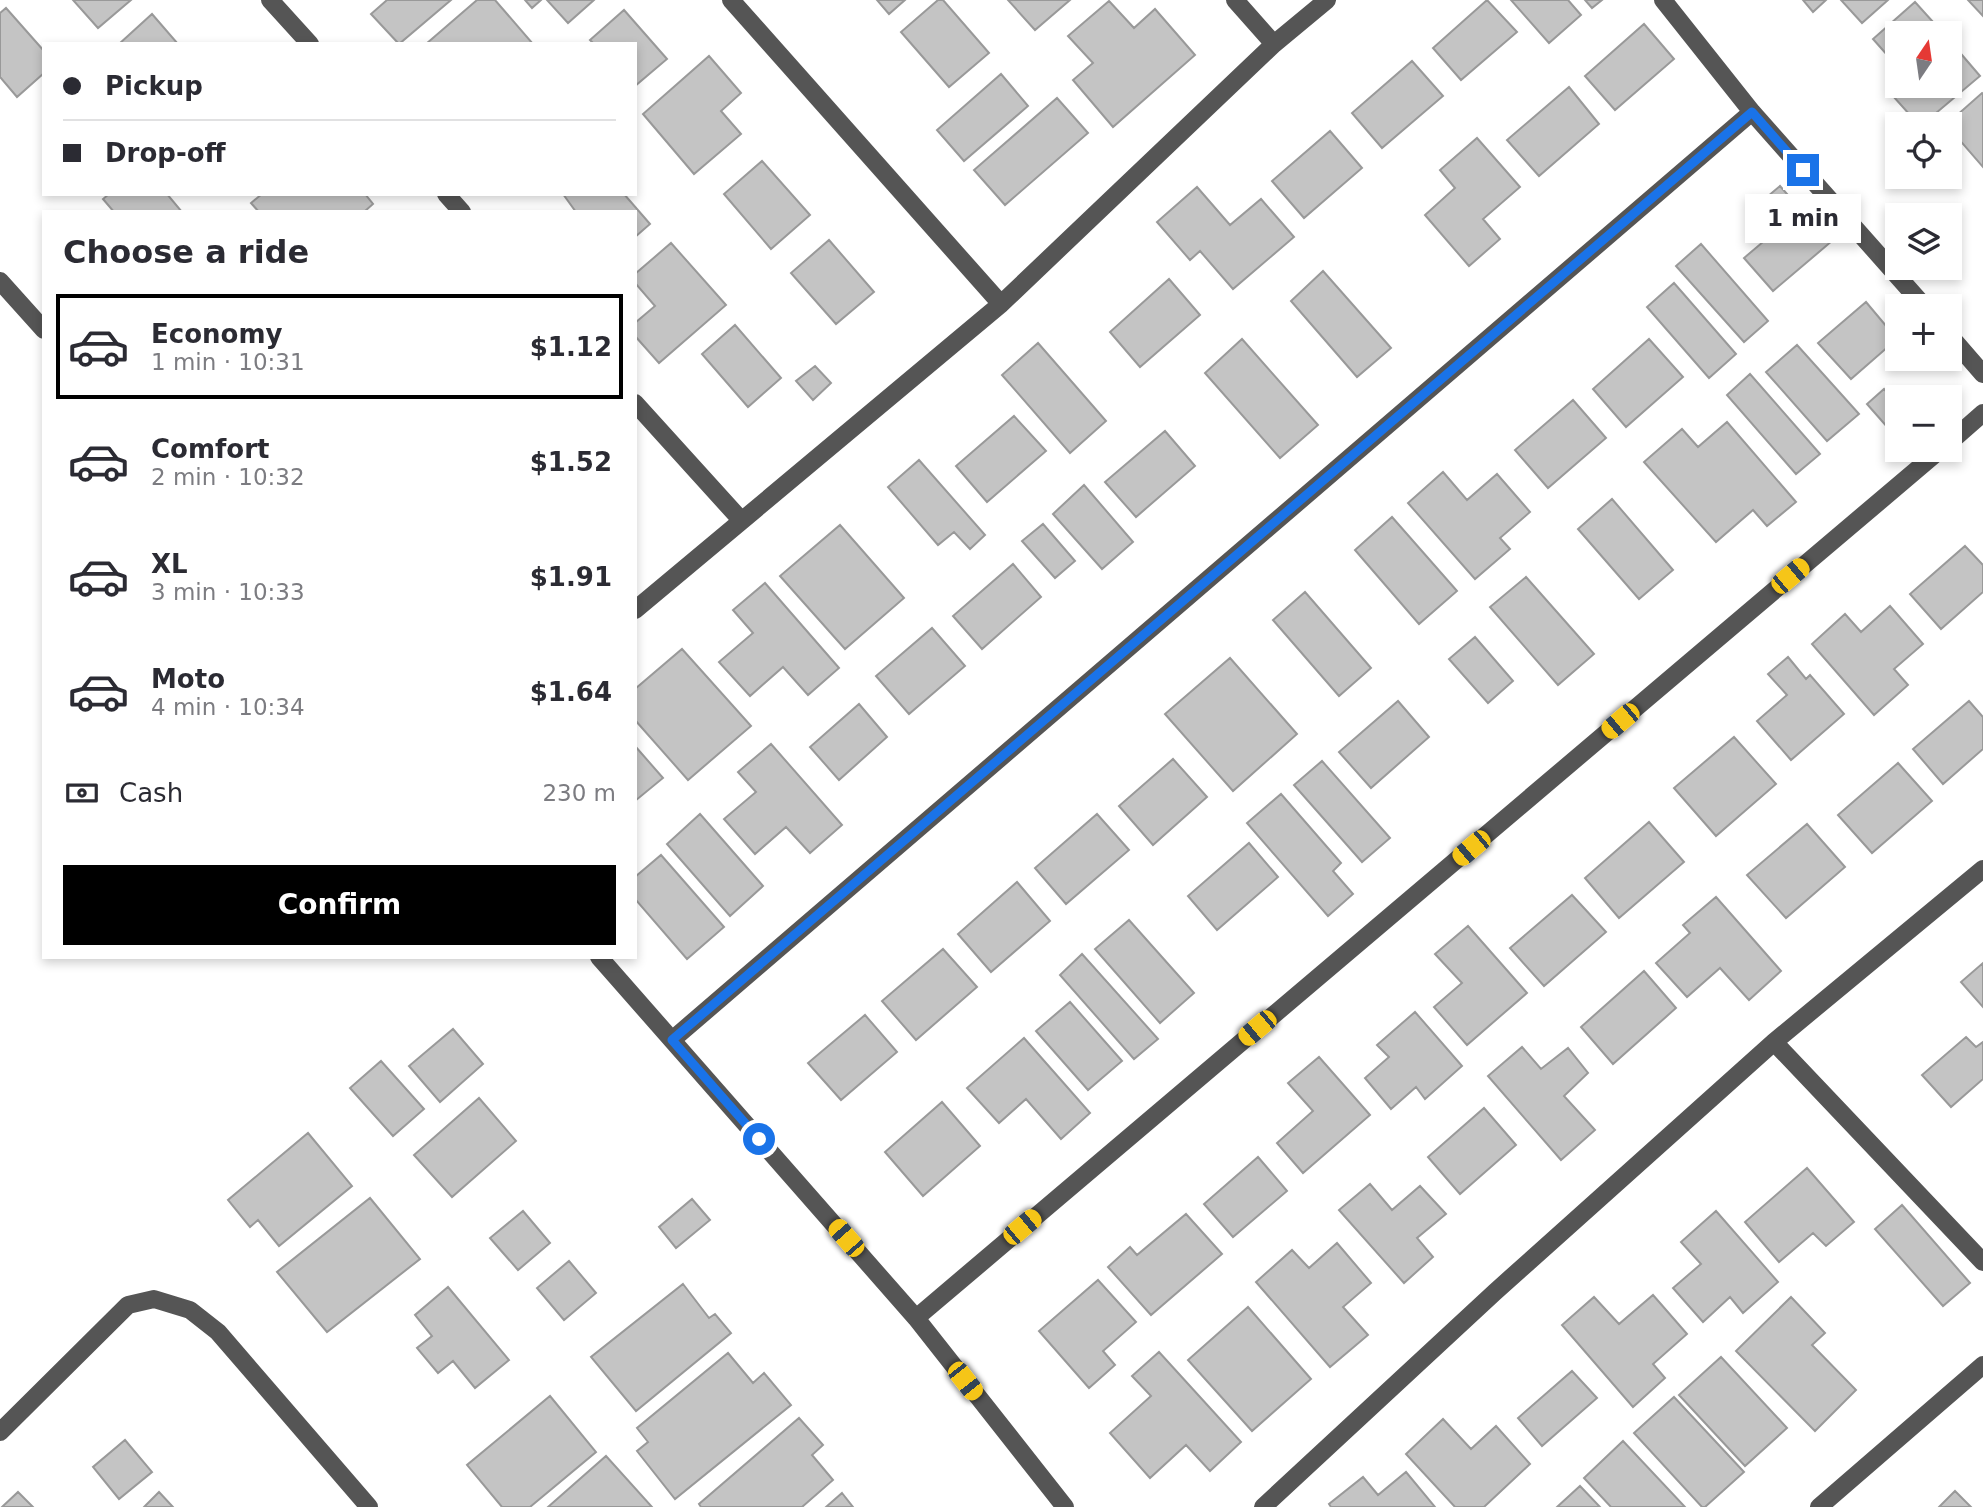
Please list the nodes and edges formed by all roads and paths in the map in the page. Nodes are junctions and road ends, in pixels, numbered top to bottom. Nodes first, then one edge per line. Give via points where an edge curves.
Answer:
1 (270, 0) edge
2 (731, 0) edge
3 (1235, 0) edge
4 (1327, 0) edge
5 (1663, 0) edge
6 (308, 42) edge
7 (1273, 44) junction
8 (1752, 112) junction
9 (448, 196) edge
10 (460, 210) edge
11 (0, 281) edge
12 (1912, 294) edge
13 (1001, 304) junction
14 (42, 328) edge
15 (1962, 350) edge
16 (1983, 374) edge
17 (637, 405) edge
18 (1983, 413) edge
19 (1962, 431) edge
20 (1926, 462) edge
21 (741, 520) junction
22 (637, 608) edge
23 (1983, 869) edge
24 (601, 959) edge
25 (672, 1040) junction
26 (1774, 1042) junction
27 (1983, 1262) edge
28 (916, 1318) junction
29 (1983, 1365) edge
30 (0, 1432) edge
31 (369, 1507) edge
32 (1065, 1507) edge
33 (1263, 1507) edge
34 (1819, 1507) edge

1 - 6 street
2 - 13 street
3 - 7 street
4 - 7 street
5 - 8 street
7 - 13 street
8 - 12 street
8 - 25 street
9 - 10 street
11 - 14 street
13 - 21 street
15 - 16 street
17 - 21 street
18 - 19 street
20 - 28 street
21 - 22 street
23 - 26 street
24 - 25 street
25 - 28 street
26 - 27 street
26 - 33 street
28 - 32 street
29 - 34 street
30 - 31 street via 128,1305 154,1299 190,1310 218,1332

